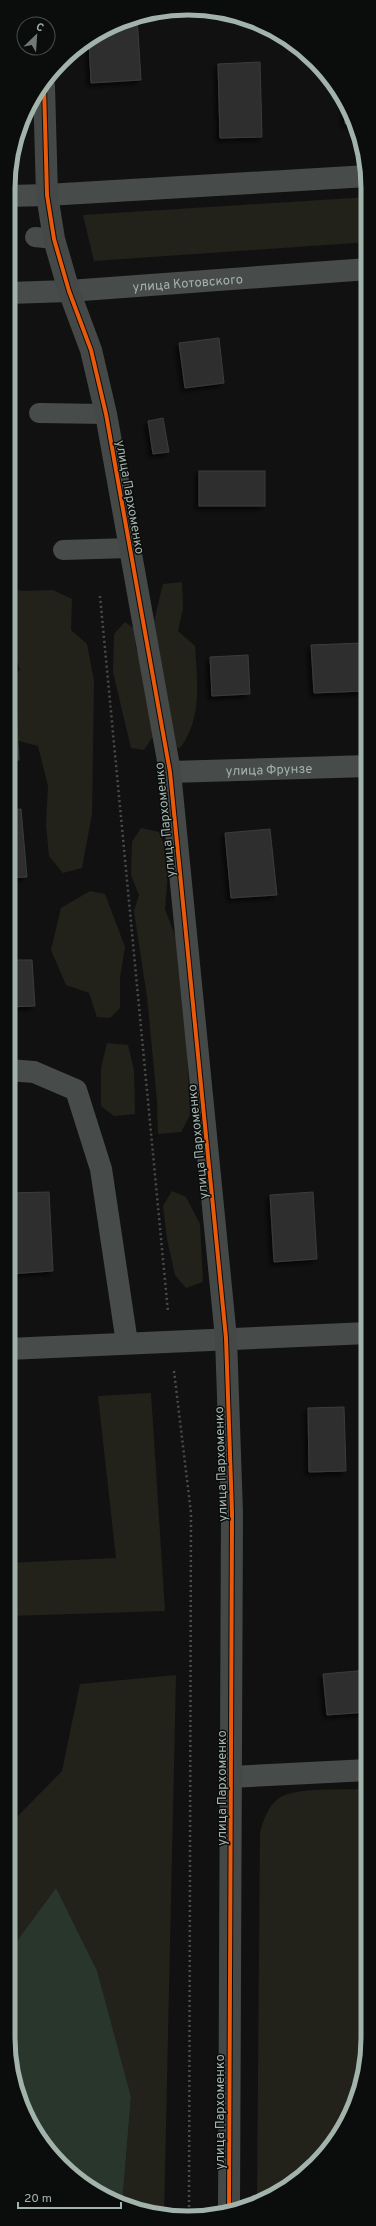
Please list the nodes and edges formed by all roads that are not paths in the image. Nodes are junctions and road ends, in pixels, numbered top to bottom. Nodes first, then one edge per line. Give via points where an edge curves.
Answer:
1 (44, 92) edge
2 (361, 176) edge
3 (47, 195) junction
4 (15, 196) edge
5 (361, 270) edge
6 (69, 291) junction
7 (15, 293) edge
8 (39, 413) dead end
9 (106, 414) junction
10 (130, 548) junction
11 (63, 550) dead end
12 (361, 766) edge
13 (170, 772) junction
14 (15, 1071) edge
15 (361, 1333) edge
16 (226, 1338) junction
17 (127, 1343) junction
18 (15, 1349) edge
19 (361, 1770) edge
20 (231, 1777) junction
21 (229, 2206) edge

1 - 3 street, улица Пархоменко
2 - 3 street
3 - 4 street
3 - 6 street, улица Пархоменко via 44,238
5 - 6 street, улица Котовского
6 - 7 street, улица Котовского
6 - 9 street, улица Пархоменко via 91,350
8 - 9 lane
9 - 10 street, улица Пархоменко
10 - 11 lane
10 - 13 street, улица Пархоменко
12 - 13 street, улица Фрунзе
13 - 16 street, улица Пархоменко
14 - 17 street via 34,1072 76,1090 102,1169
15 - 16 street
16 - 17 street
16 - 20 street, улица Пархоменко via 232,1514
17 - 18 street
19 - 20 street
20 - 21 street, улица Пархоменко

